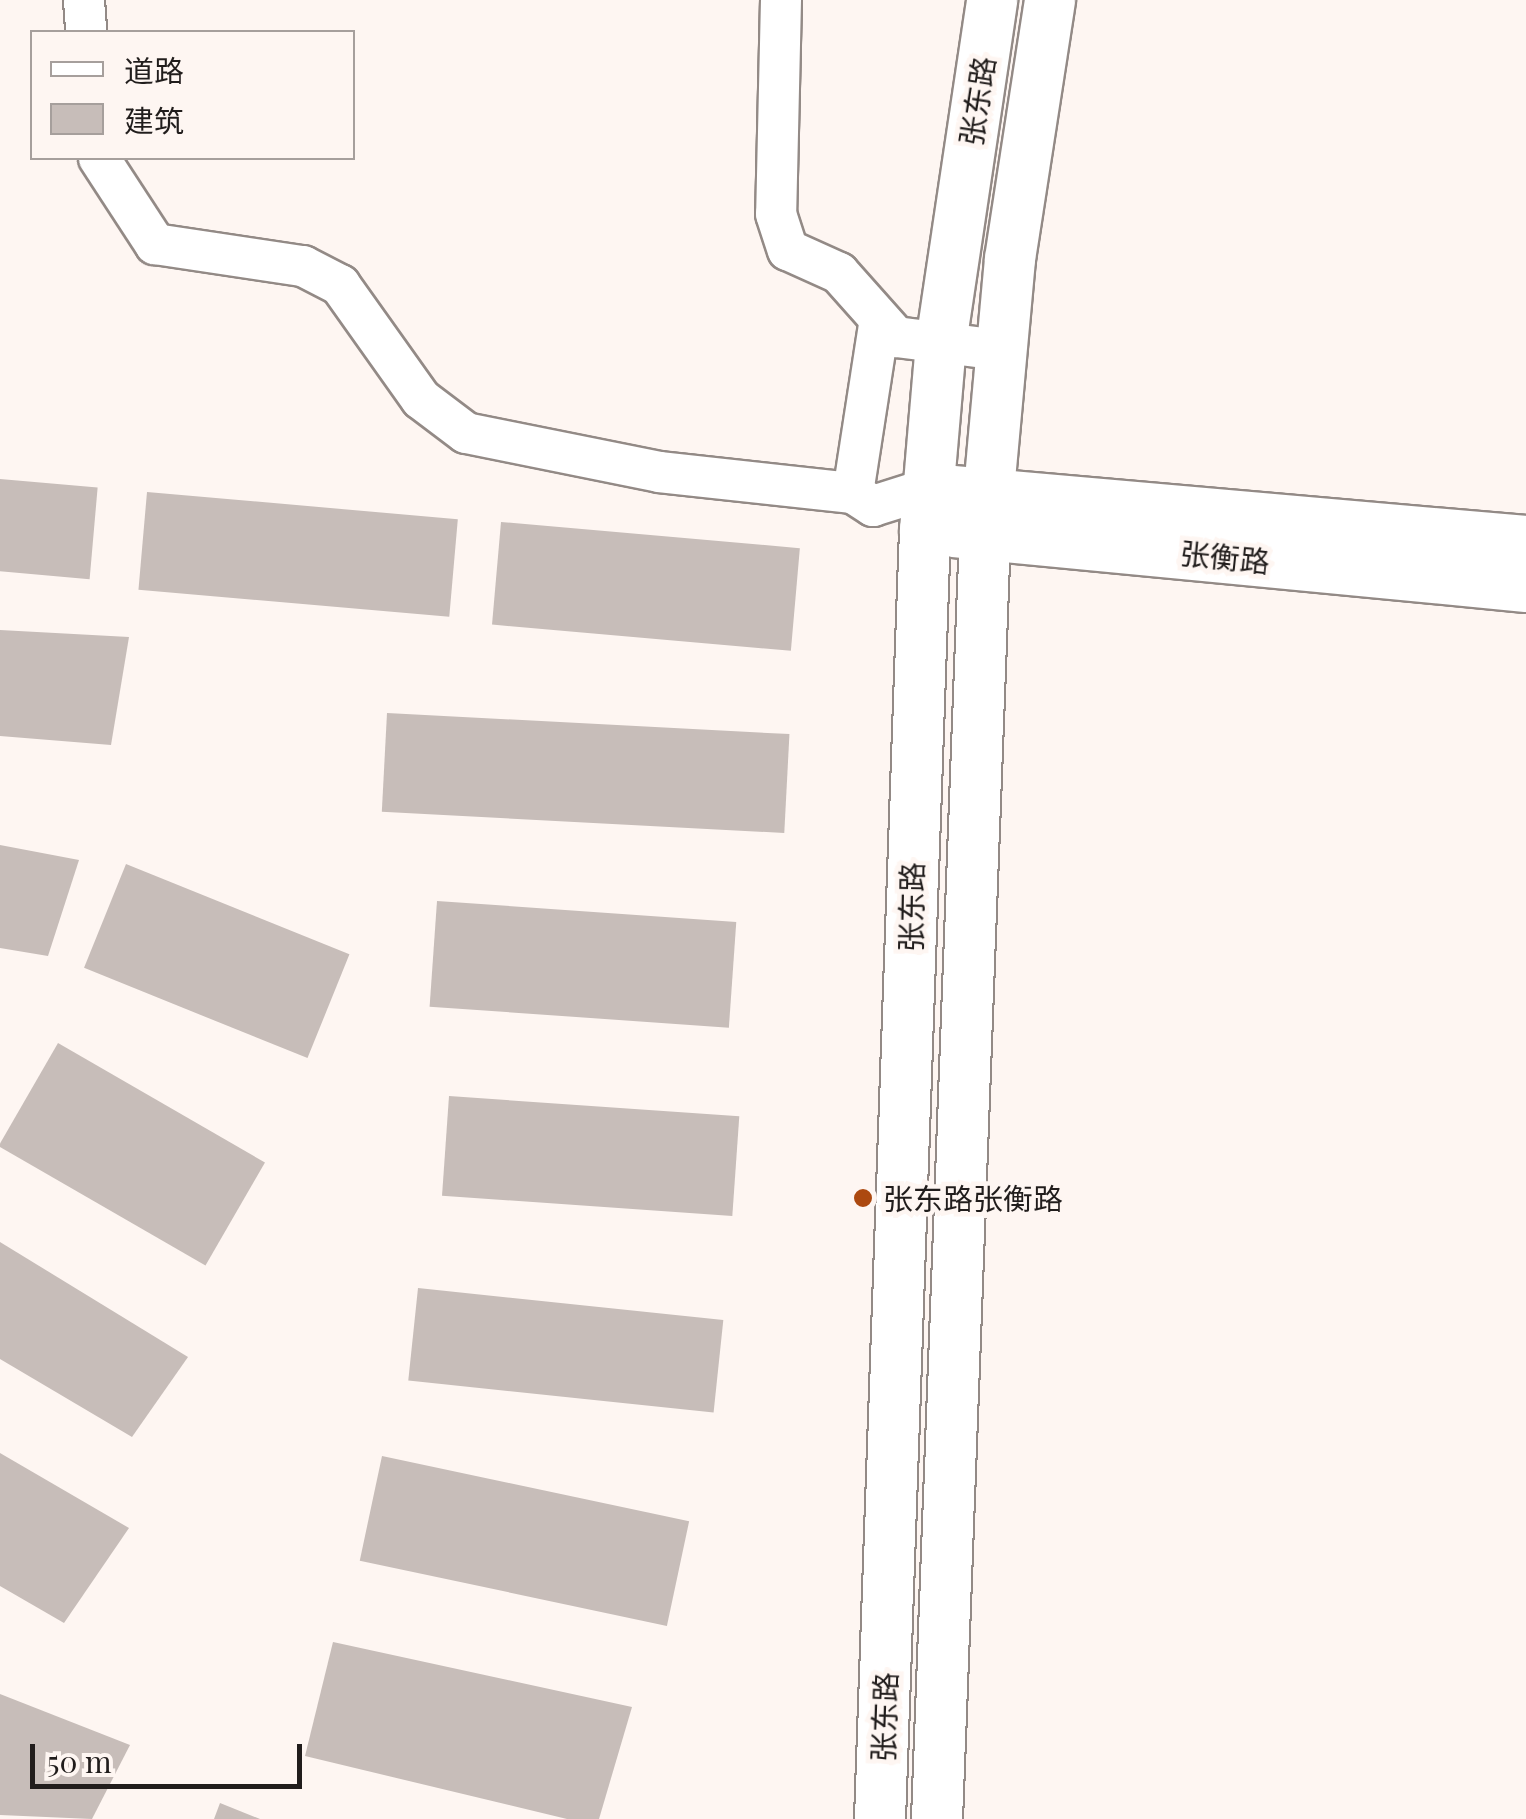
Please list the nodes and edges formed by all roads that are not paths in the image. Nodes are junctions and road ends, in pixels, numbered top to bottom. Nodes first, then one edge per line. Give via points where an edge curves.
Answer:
1 (84, 0) edge
2 (781, 0) edge
3 (992, 0) edge
4 (1050, 0) edge
5 (86, 30) edge
6 (101, 160) edge
7 (879, 326) junction
8 (941, 342) junction
9 (1000, 350) junction
10 (854, 493) junction
11 (926, 509) junction
12 (986, 514) junction
13 (1526, 542) edge
14 (1526, 587) edge
15 (880, 1819) edge
16 (937, 1819) edge

1 - 5 street
2 - 7 street via 780,236 788,250 857,288
3 - 8 main road, 张东路
4 - 9 main road, 张东路
6 - 10 street via 155,244 303,266 340,284 420,399 466,432 660,472
7 - 8 street via 896,337
7 - 10 street
8 - 9 street
8 - 11 main road, 张东路
9 - 12 main road, 张东路
10 - 11 street via 873,506
11 - 12 main road, 张衡路
11 - 15 main road, 张东路
12 - 13 main road, 张衡路
12 - 14 main road, 张衡路
12 - 16 main road, 张东路

